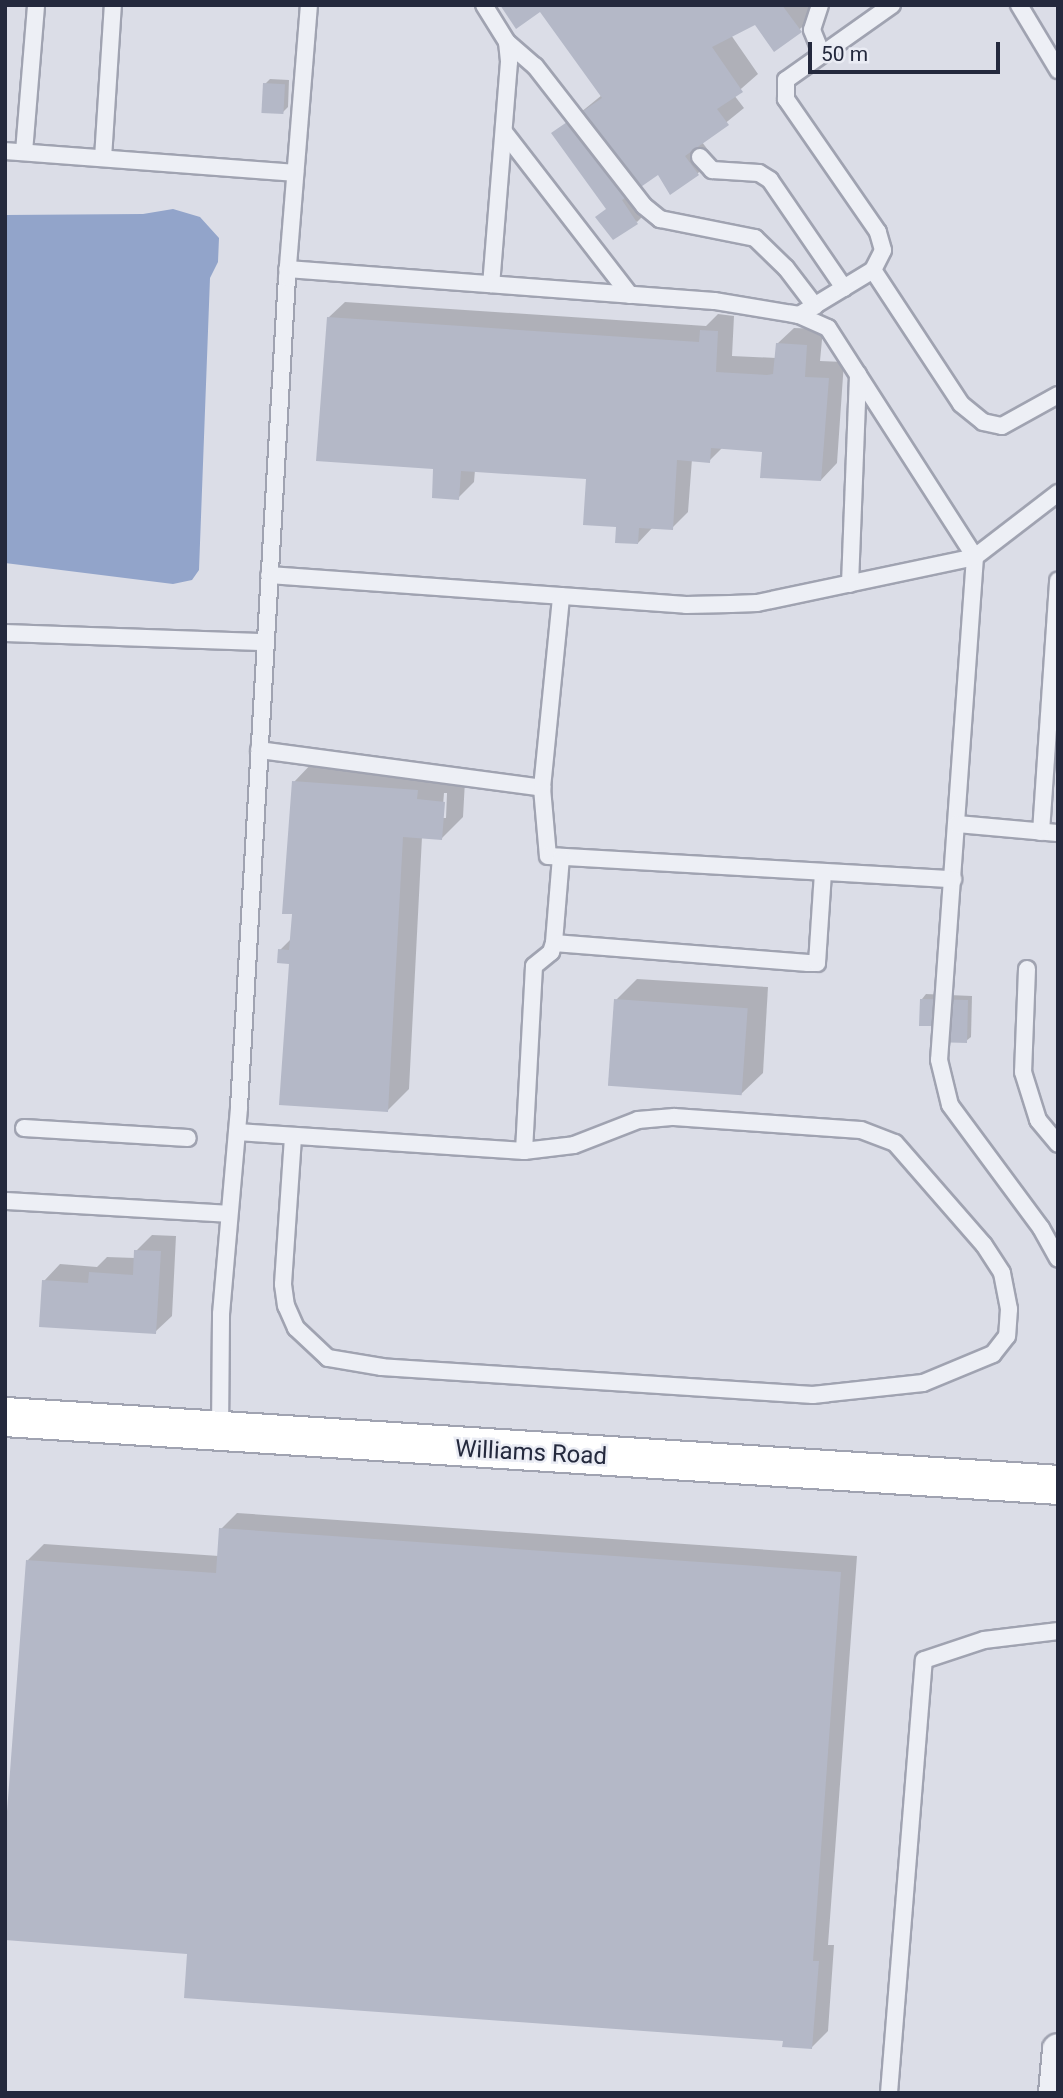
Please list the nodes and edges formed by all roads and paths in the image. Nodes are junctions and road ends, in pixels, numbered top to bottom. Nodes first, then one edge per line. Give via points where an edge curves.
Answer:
1 (36, 5) edge
2 (113, 5) edge
3 (309, 5) edge
4 (484, 5) edge
5 (820, 5) edge
6 (892, 5) edge
7 (1019, 5) edge
8 (507, 42) junction
9 (821, 52) junction
10 (1058, 70) edge
11 (504, 132) junction
12 (5, 151) edge
13 (24, 152) junction
14 (700, 157) dead end
15 (103, 158) junction
16 (295, 173) junction
17 (287, 268) junction
18 (873, 270) junction
19 (491, 284) junction
20 (844, 288) junction
21 (631, 295) junction
22 (815, 306) junction
23 (799, 315) junction
24 (858, 374) junction
25 (1058, 396) edge
26 (1058, 493) edge
27 (975, 556) junction
28 (270, 575) junction
29 (1058, 581) edge
30 (850, 584) junction
31 (561, 596) junction
32 (5, 633) edge
33 (266, 642) junction
34 (260, 750) junction
35 (542, 788) junction
36 (957, 824) junction
37 (1041, 832) junction
38 (1058, 833) edge
39 (561, 857) junction
40 (823, 872) junction
41 (953, 879) junction
42 (554, 943) junction
43 (1027, 969) dead end
44 (24, 1128) dead end
45 (237, 1132) junction
46 (293, 1136) junction
47 (188, 1138) dead end
48 (1058, 1144) edge
49 (524, 1151) junction
50 (5, 1201) edge
51 (228, 1214) junction
52 (1058, 1259) edge
53 (5, 1417) edge
54 (220, 1433) junction
55 (1058, 1485) edge
56 (1058, 1631) edge
57 (1058, 2049) edge
58 (888, 2093) edge
59 (1054, 2093) edge

1 - 13 lane
2 - 15 lane
3 - 16 lane
4 - 8 lane
5 - 9 lane via 812,30
6 - 9 lane
7 - 10 lane
8 - 11 lane
8 - 22 lane via 535,66 644,206 660,219 755,239 786,268
9 - 18 lane via 786,80 786,99 878,232 883,250
11 - 19 lane
11 - 21 lane
12 - 13 lane
13 - 15 lane
14 - 20 lane via 712,170 759,173 770,180
15 - 16 lane
16 - 17 lane
17 - 19 lane
17 - 28 lane
18 - 20 lane
18 - 25 lane via 961,404 983,422 1002,426
19 - 21 lane
20 - 22 lane
21 - 23 lane via 714,301
22 - 23 lane
23 - 24 lane via 828,328
24 - 27 lane
24 - 30 lane
26 - 27 lane
27 - 30 lane
27 - 36 lane
28 - 31 lane
28 - 33 lane
29 - 37 lane
30 - 31 lane via 749,604 686,605
31 - 35 lane
32 - 33 lane
33 - 34 lane
34 - 35 lane
34 - 45 lane
35 - 39 lane via 548,856
36 - 37 lane
36 - 41 lane
37 - 38 lane
39 - 40 lane
39 - 42 lane
40 - 41 lane
40 - 42 lane via 817,963
41 - 52 lane via 939,1060 950,1105 1041,1228
42 - 49 lane via 551,952 534,966
43 - 48 lane via 1023,1072 1038,1120
44 - 47 lane
45 - 46 lane
45 - 51 lane
46 - 49 lane
46 - 49 lane via 283,1284 286,1306 296,1328 328,1358 382,1367 813,1395 923,1383 993,1354 1007,1336 1009,1309 1002,1273 984,1245 895,1143 861,1129 674,1117 638,1120 574,1144
50 - 51 lane
51 - 54 lane
53 - 54 main road, Williams Road
54 - 55 main road, Williams Road
56 - 58 lane via 984,1640 924,1660
57 - 59 street

